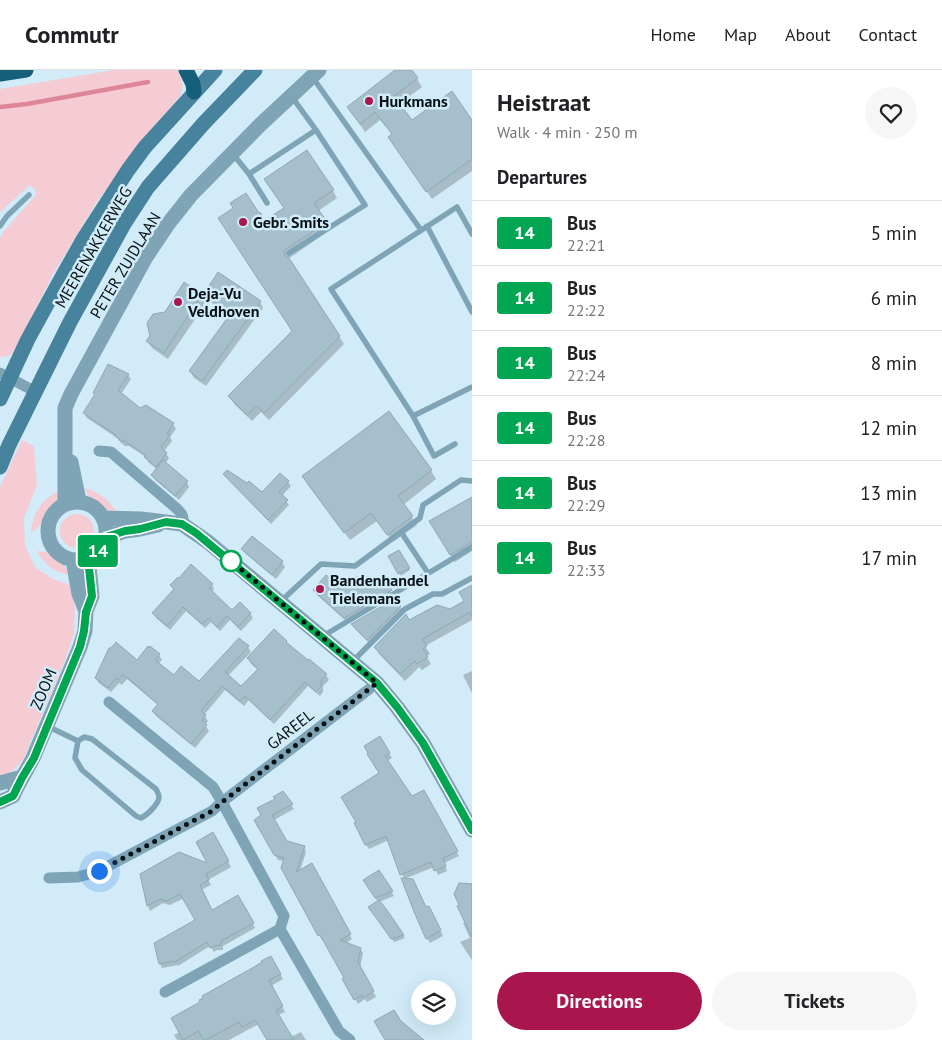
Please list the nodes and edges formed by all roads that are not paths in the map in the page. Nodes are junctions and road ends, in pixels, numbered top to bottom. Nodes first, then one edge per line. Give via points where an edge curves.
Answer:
1 (26, 70) edge
2 (186, 70) edge
3 (215, 70) edge
4 (255, 70) edge
5 (315, 73) edge
6 (0, 74) edge
7 (194, 92) junction
8 (291, 96) junction
9 (316, 130) junction
10 (232, 153) junction
11 (249, 174) junction
12 (29, 195) dead end
13 (268, 203) dead end
14 (0, 226) edge
15 (427, 226) junction
16 (421, 230) junction
17 (472, 234) edge
18 (289, 253) dead end
19 (472, 312) edge
20 (5, 375) edge
21 (472, 387) edge
22 (36, 392) junction
23 (0, 399) edge
24 (413, 416) junction
25 (455, 444) dead end
26 (99, 451) dead end
27 (0, 467) edge
28 (472, 482) edge
29 (72, 503) junction
30 (104, 518) junction
31 (166, 522) junction
32 (182, 524) junction
33 (401, 532) junction
34 (106, 537) junction
35 (472, 547) edge
36 (88, 558) junction
37 (73, 560) junction
38 (428, 573) junction
39 (472, 578) edge
40 (279, 602) junction
41 (86, 612) junction
42 (322, 637) junction
43 (352, 662) junction
44 (377, 683) junction
45 (109, 702) dead end
46 (47, 726) junction
47 (78, 741) junction
48 (22, 778) junction
49 (0, 783) edge
50 (0, 802) edge
51 (222, 802) junction
52 (472, 830) edge
53 (49, 878) dead end
54 (280, 929) junction
55 (165, 992) dead end
56 (350, 1040) edge

1 - 6 highway
2 - 7 highway
3 - 7 main road, MEERENAKKERWEG
4 - 22 main road, MEERENAKKERWEG via 148,187 70,322
5 - 8 street, PETER ZUIDLAAN
5 - 16 lane
7 - 20 main road, MEERENAKKERWEG via 128,170 84,238
8 - 9 lane
8 - 10 street, PETER ZUIDLAAN
9 - 11 lane
9 - 18 lane via 365,205
10 - 11 lane
10 - 29 street, PETER ZUIDLAAN via 168,224 146,257 71,394 65,408
11 - 13 lane
12 - 14 lane
15 - 16 lane
15 - 17 lane via 457,207
15 - 19 lane
16 - 24 lane via 331,289
20 - 22 street
20 - 23 main road, MEERENAKKERWEG
21 - 24 lane
22 - 27 main road, MEERENAKKERWEG
24 - 25 lane via 434,456
26 - 32 street via 111,452 176,508 183,516
28 - 33 lane via 461,480 423,505 420,518
29 - 30 street via 89,504
29 - 37 street via 58,509 52,516 48,535 57,551
30 - 31 street
30 - 34 street
31 - 32 street
31 - 34 street
32 - 40 street
33 - 38 lane
33 - 40 lane via 355,566 321,564
34 - 36 street via 100,550
35 - 38 lane
36 - 37 street
36 - 41 street, ZOOM via 92,596
37 - 41 street, ZOOM
38 - 42 lane
39 - 43 lane via 406,609
40 - 42 street
41 - 46 street, ZOOM via 80,647
42 - 43 street
43 - 44 street
44 - 51 street, GAREEL
44 - 52 street via 423,743
45 - 51 street via 213,787
46 - 47 lane
46 - 48 street, ZOOM
47 - 47 lane via 75,758 82,770 136,816 146,815 158,802 156,789 92,739 84,737
48 - 49 street
48 - 50 street, ZOOM via 13,796
51 - 53 street, GAREEL via 212,811 99,871 78,877
51 - 54 street via 284,916
54 - 55 street
54 - 56 street via 339,1031

